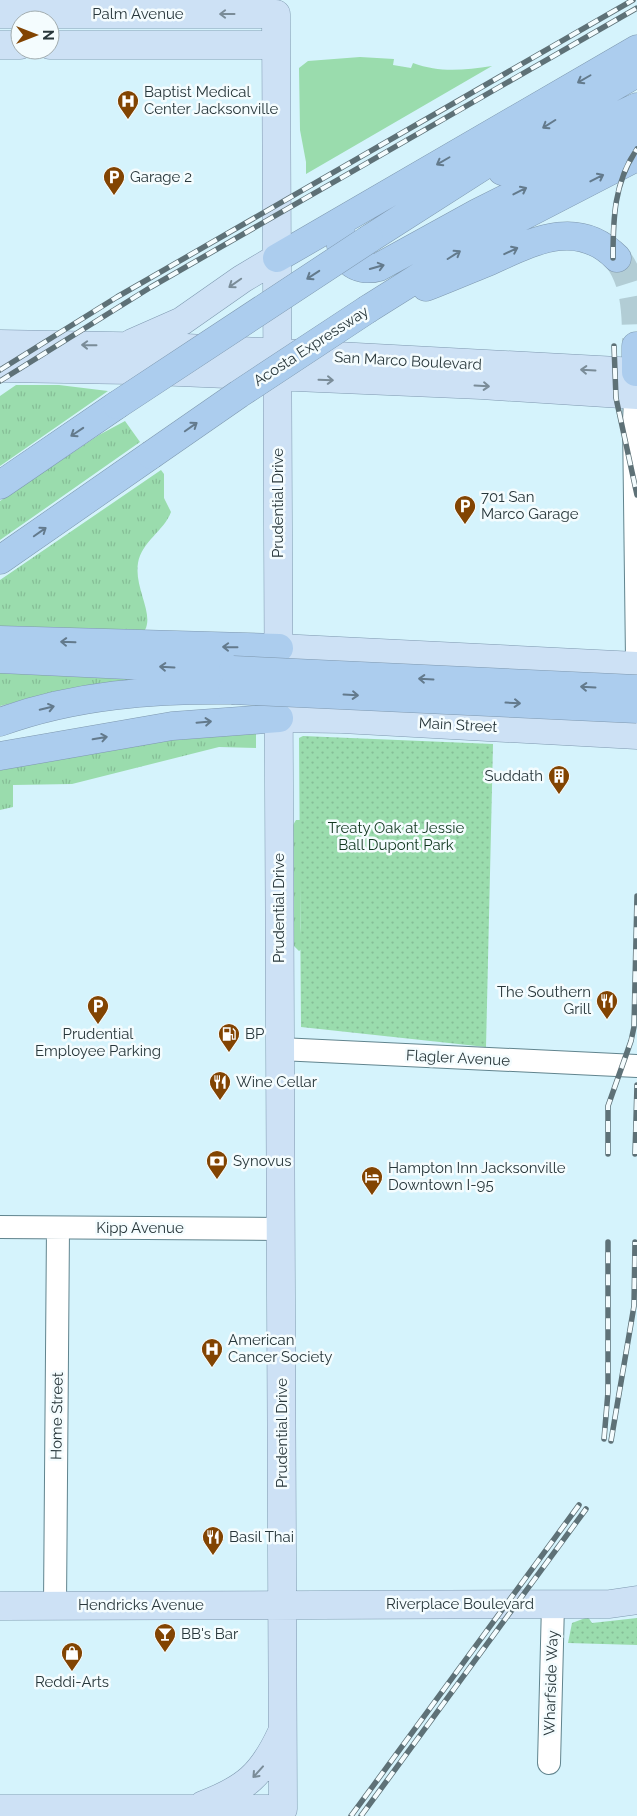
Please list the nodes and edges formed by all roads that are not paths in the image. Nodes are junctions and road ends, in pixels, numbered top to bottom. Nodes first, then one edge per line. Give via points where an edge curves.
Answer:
1 (276, 7) edge
2 (0, 14) edge
3 (198, 14) junction
4 (60, 38) edge
5 (60, 45) edge
6 (276, 45) junction
7 (634, 63) edge
8 (632, 118) edge
9 (637, 157) edge
10 (350, 214) junction
11 (369, 240) junction
12 (277, 258) junction
13 (617, 258) tunnel mouth
14 (368, 309) junction
15 (0, 344) edge
16 (124, 346) junction
17 (277, 366) junction
18 (0, 368) edge
19 (636, 376) edge
20 (0, 485) edge
21 (0, 560) edge
22 (0, 640) edge
23 (279, 648) junction
24 (346, 651) junction
25 (473, 658) junction
26 (637, 658) edge
27 (0, 659) edge
28 (637, 666) edge
29 (233, 680) junction
30 (637, 689) edge
31 (637, 709) edge
32 (279, 718) junction
33 (342, 719) junction
34 (0, 722) edge
35 (471, 726) junction
36 (637, 735) edge
37 (0, 756) edge
38 (280, 1049) junction
39 (637, 1066) edge
40 (0, 1227) edge
41 (58, 1228) junction
42 (280, 1230) junction
43 (637, 1600) edge
44 (553, 1604) junction
45 (55, 1605) junction
46 (283, 1605) junction
47 (0, 1606) edge
48 (283, 1730) junction
49 (549, 1763) dead end
50 (191, 1809) junction
51 (0, 1810) edge
52 (283, 1812) edge

1 -> 3 main road, Palm Avenue
1 - 6 main road, Prudential Drive
2 - 3 main road, Palm Avenue
3 - 4 main road via 184,23 166,28 79,30
5 - 6 main road, Palm Avenue
6 - 12 main road, Prudential Drive
7 -> 10 highway
7 -> 11 highway
10 -> 8 highway via 340,235 342,252 352,264 362,269 374,269 477,213
8 - 11 highway via 436,203
14 -> 9 highway, Acosta Expressway via 486,235
10 - 12 highway
11 -> 20 highway, bridge
12 -> 16 main road via 182,321
12 - 17 main road, Prudential Drive
14 -> 13 highway via 546,237 571,236 588,240 603,246
21 -> 14 highway, Acosta Expressway, bridge
16 -> 15 main road, San Marco Boulevard
16 - 17 main road, San Marco Boulevard
17 - 18 main road, San Marco Boulevard
17 - 19 main road, San Marco Boulevard
17 - 23 main road, Prudential Drive
19 - 26 street
23 -> 22 highway
23 - 24 main road
23 - 32 main road, Prudential Drive
24 - 25 main road
24 - 33 main road via 321,664 314,683 322,706
25 - 28 main road
25 - 35 main road
29 -> 27 highway
30 -> 29 highway, bridge
29 -> 31 highway, bridge
34 -> 29 highway via 40,710 115,695 178,690
32 - 33 main road, Main Street
37 -> 32 highway via 172,726
32 - 38 main road, Prudential Drive
33 - 35 main road, Main Street
35 - 36 main road, Main Street
38 - 39 street, Flagler Avenue
38 - 42 main road, Prudential Drive
40 - 41 street, Kipp Avenue
41 - 42 street, Kipp Avenue
41 - 45 street, Home Street
42 - 46 main road, Prudential Drive
43 - 44 main road, Riverplace Boulevard via 610,1604
44 - 46 main road, Riverplace Boulevard
44 - 49 street, Wharfside Way
45 - 46 main road, Hendricks Avenue
45 - 47 main road, Hendricks Avenue
46 - 48 main road, Prudential Drive
48 -> 50 main road via 270,1757 242,1788
48 - 52 main road, Prudential Drive
50 - 51 main road
50 - 52 main road

